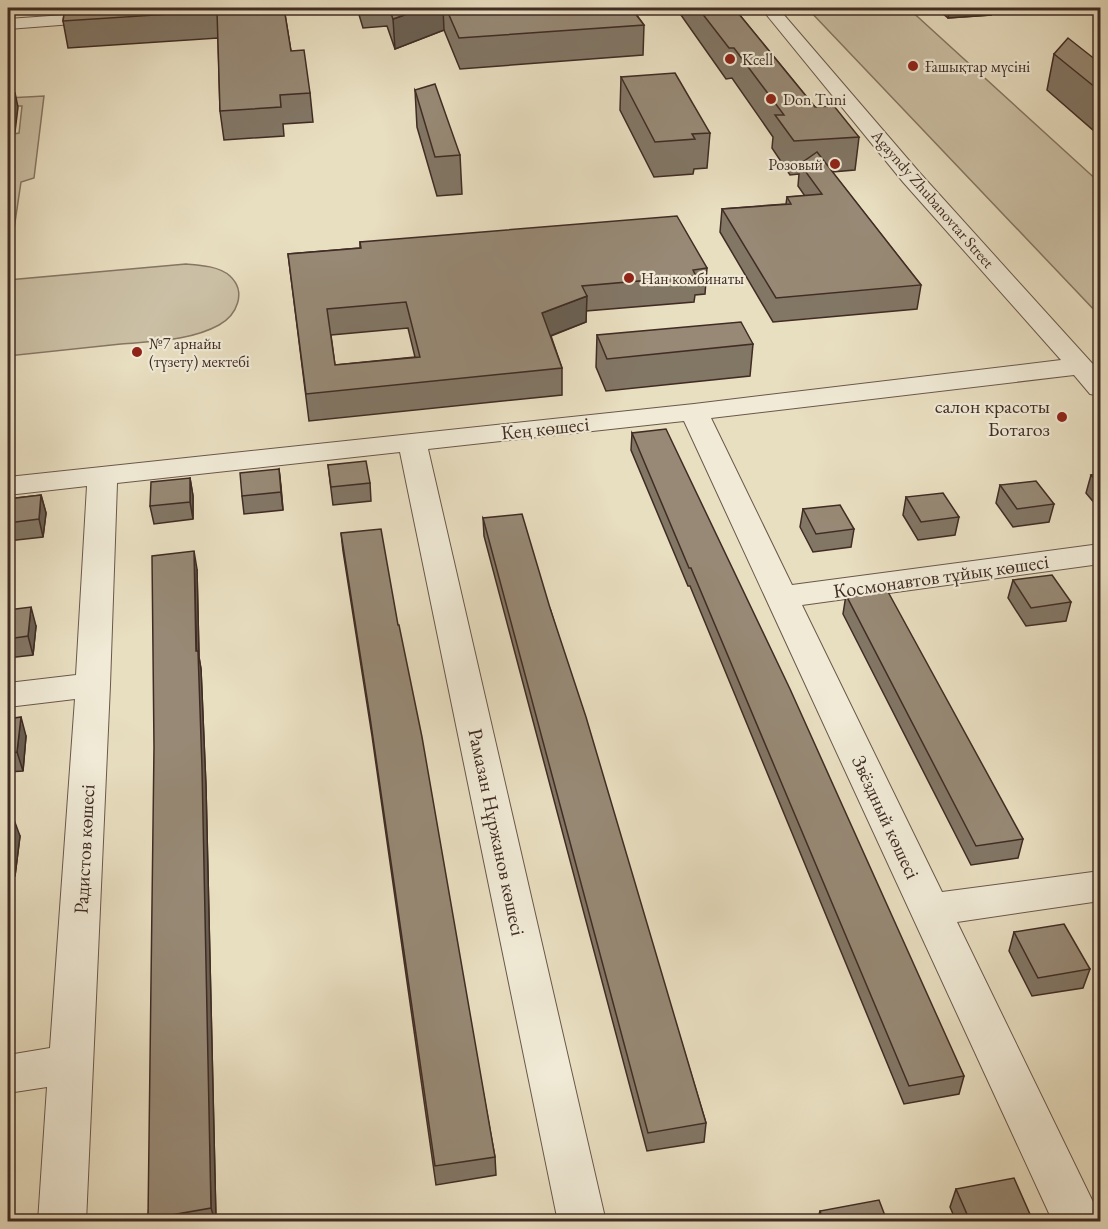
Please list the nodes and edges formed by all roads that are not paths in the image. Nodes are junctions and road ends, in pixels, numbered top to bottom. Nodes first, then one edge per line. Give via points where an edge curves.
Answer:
1 (769, 8) edge
2 (124, 16) edge
3 (8, 24) edge
4 (1081, 366) junction
5 (1101, 388) edge
6 (694, 411) junction
7 (411, 443) junction
8 (102, 476) junction
9 (8, 486) edge
10 (1101, 554) edge
11 (782, 597) junction
12 (93, 685) junction
13 (8, 696) edge
14 (1101, 885) edge
15 (930, 909) junction
16 (71, 1064) junction
17 (8, 1074) edge
18 (62, 1221) edge
19 (582, 1221) edge
20 (1078, 1221) edge

1 - 4 street, Agayndy Zhubanovtar Street via 911,177
2 - 3 street
4 - 5 street, Agayndy Zhubanovtar Street
4 - 6 street, Кең көшесі
6 - 7 street, Кең көшесі
6 - 11 street, Звёздный көшесі
7 - 8 street, Кең көшесі
7 - 19 street, Рамазан Нұржанов көшесі
8 - 9 street, Кең көшесі
8 - 12 street, Радистов көшесі
10 - 11 street, Космонавтов тұйық көшесі
11 - 15 street, Звёздный көшесі
12 - 13 street
12 - 16 street, Радистов көшесі
14 - 15 street
15 - 20 street, Звёздный көшесі
16 - 17 street
16 - 18 street, Радистов көшесі

